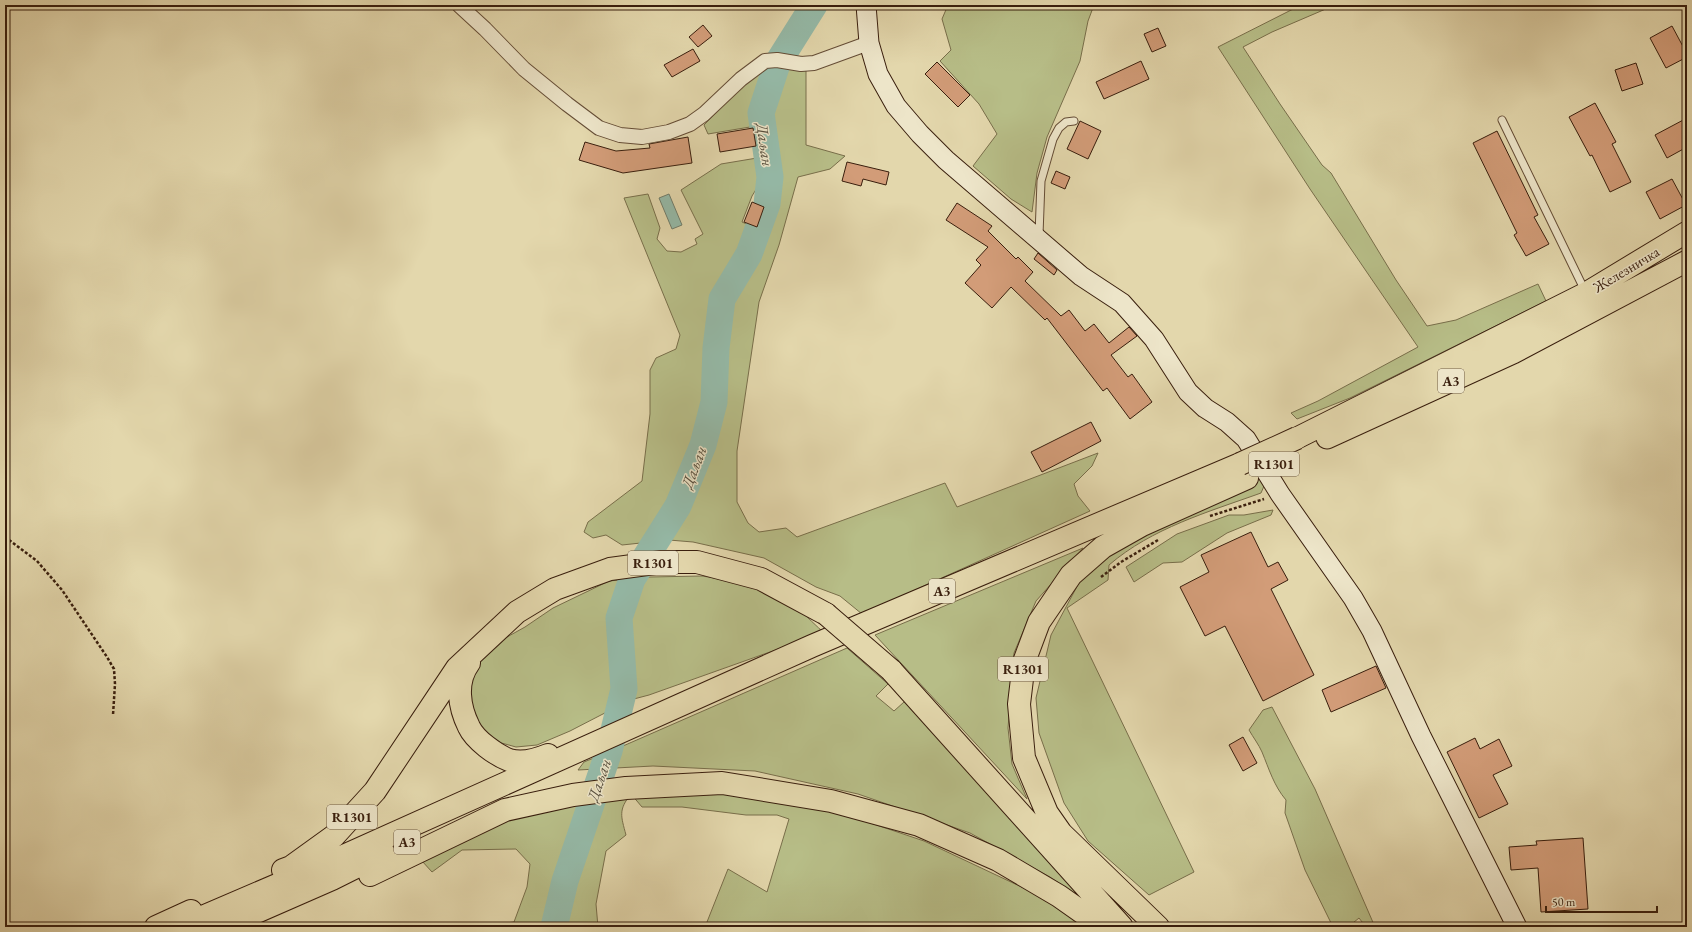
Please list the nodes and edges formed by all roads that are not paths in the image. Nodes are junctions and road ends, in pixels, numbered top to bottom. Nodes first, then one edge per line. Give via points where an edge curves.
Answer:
1 (459, 5) edge
2 (866, 5) edge
3 (869, 43) junction
4 (1502, 120) dead end
5 (1074, 121) dead end
6 (1687, 232) edge
7 (1039, 240) junction
8 (1687, 261) edge
9 (1593, 300) junction
10 (1298, 444) joint
11 (1243, 472) junction
12 (488, 636) junction
13 (646, 721) junction
14 (585, 749) junction
15 (964, 750) junction
16 (156, 927) edge
17 (179, 927) edge
18 (222, 927) edge
19 (243, 927) edge
20 (1103, 927) edge
21 (1122, 927) edge
22 (1145, 927) edge
23 (1158, 927) edge
24 (1517, 927) edge

1 - 3 street via 524,68 567,104 599,128 620,135 642,137 669,132 690,124 765,61 814,63
2 - 3 street
3 - 7 street via 878,74 906,118 946,160
4 - 9 lane
5 - 7 lane via 1062,125 1053,139 1041,181
6 - 9 main road, Железничка / A3
7 - 24 street via 1082,276 1122,303 1154,339 1188,392 1246,439 1280,494 1353,598 1372,631 1438,771
8 - 9 main road, Железничка / A3
9 - 10 main road, A3
10 - 11 highway, A3, bridge
11 - 13 highway, A3 via 812,646
11 - 13 highway, A3 via 815,657
11 - 23 highway, R1301 via 1103,547 1071,575 1039,622 1024,662 1019,704 1024,758 1047,813 1062,833
12 - 14 highway, R1301 via 462,672 459,698 469,728 485,746 510,760 532,761
12 - 15 highway, R1301, bridge via 517,612 555,589 610,569 662,562 697,562 761,579 826,614 891,670
12 - 16 highway, R1301 via 456,668 375,791 334,836 291,867
13 - 14 highway, A3
14 - 17 highway, A3
14 - 18 highway, A3 via 514,790 332,879
15 - 21 highway, R1301
15 - 22 highway, R1301
19 - 20 highway via 342,888 505,810 573,795 626,788 722,783 831,801 919,825 998,860

